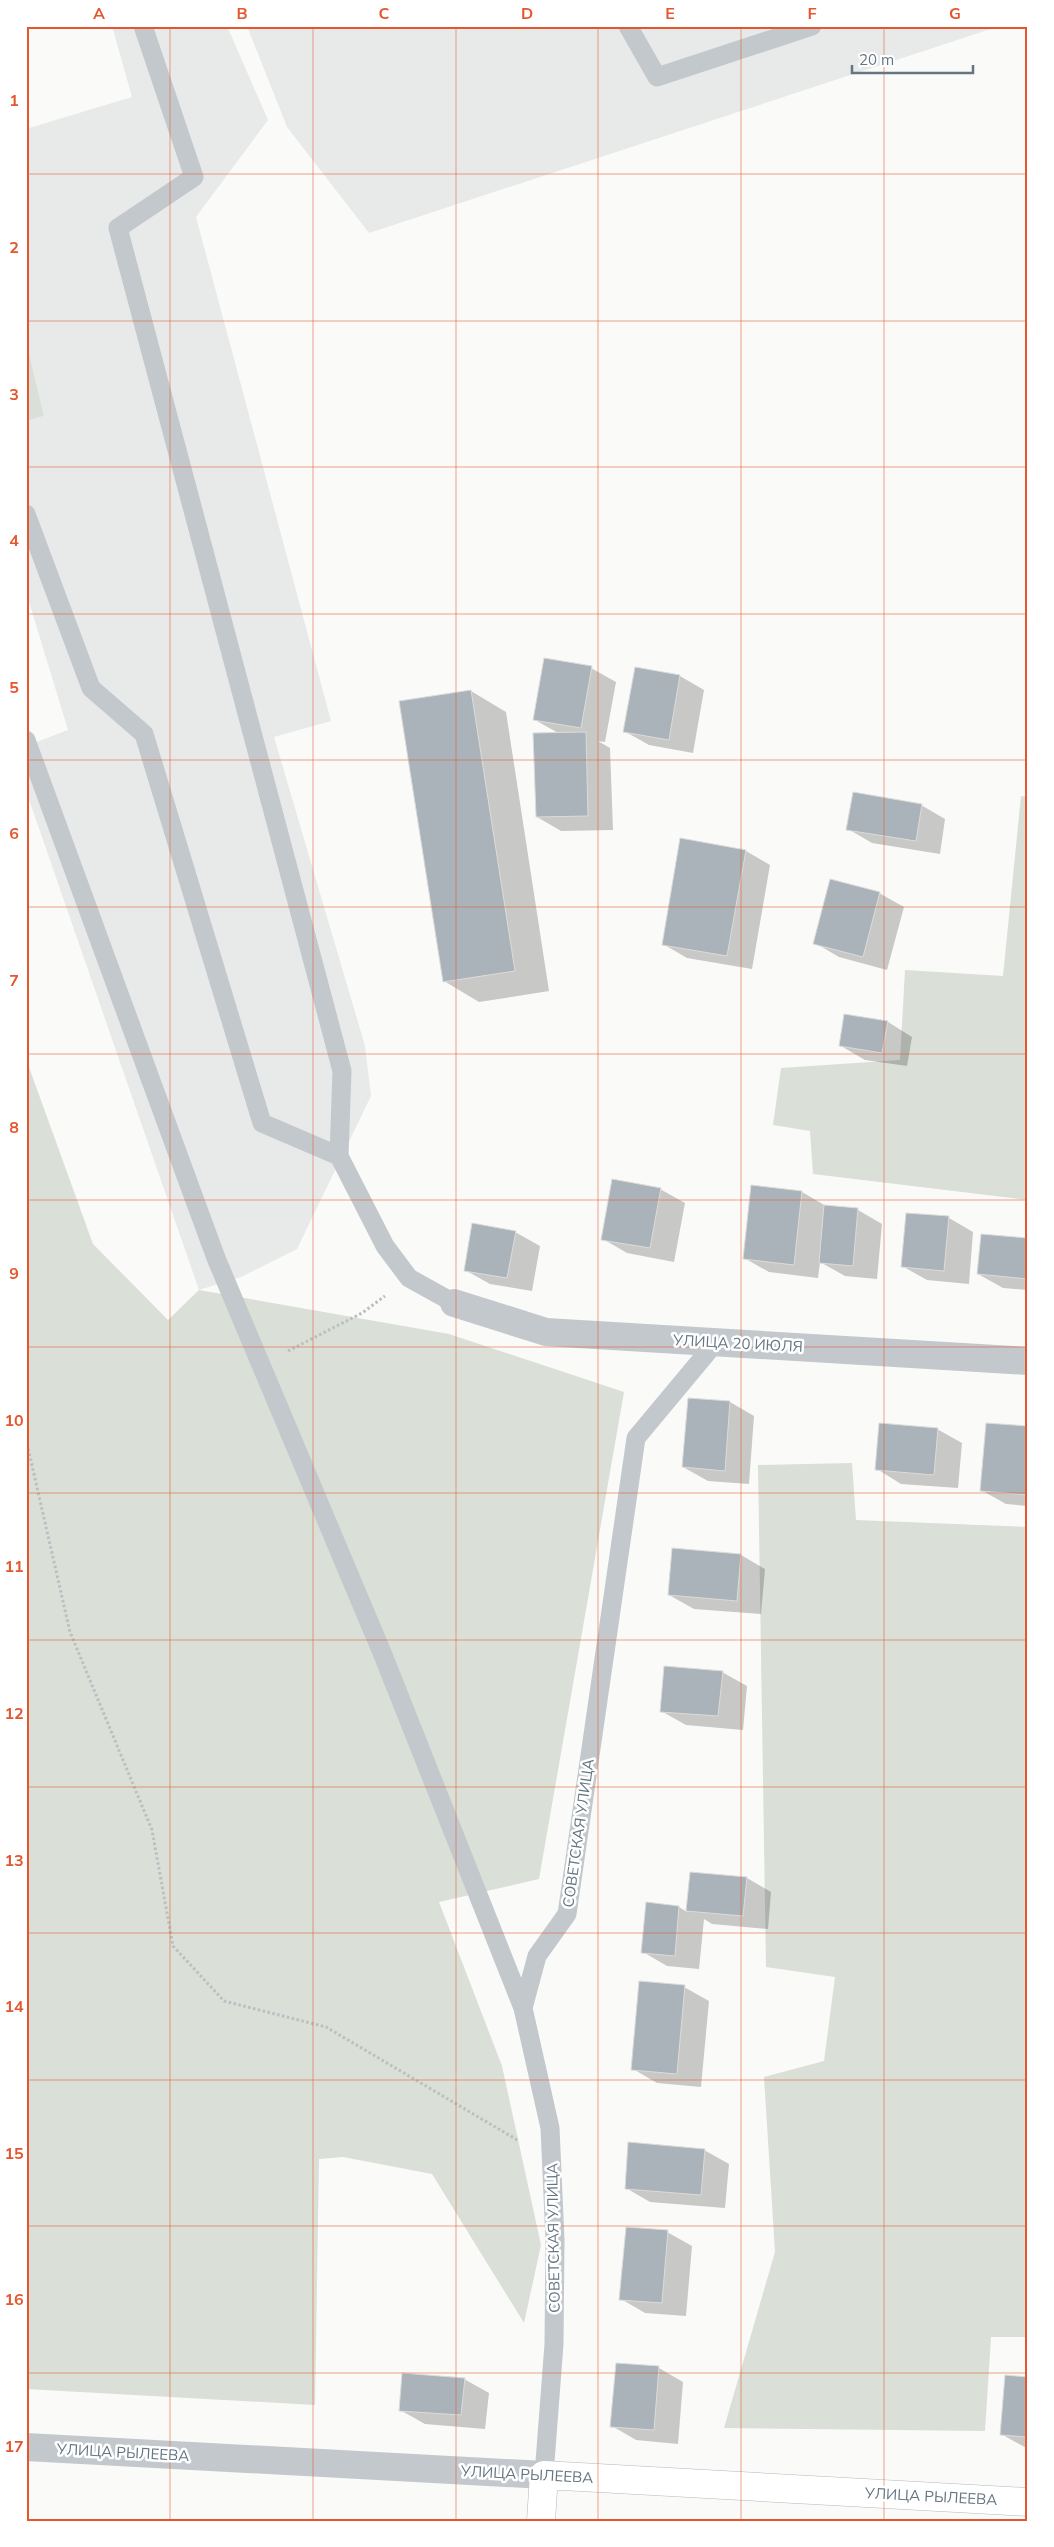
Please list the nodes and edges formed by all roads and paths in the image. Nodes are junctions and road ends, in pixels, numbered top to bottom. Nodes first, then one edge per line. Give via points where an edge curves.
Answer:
1 (144, 26) edge
2 (628, 26) edge
3 (812, 26) edge
4 (26, 514) edge
5 (26, 740) edge
6 (339, 1156) junction
7 (409, 1278) junction
8 (454, 1302) joint
9 (716, 1342) junction
10 (1028, 1360) edge
11 (261, 1365) junction
12 (26, 1439) edge
13 (523, 2008) junction
14 (551, 2161) junction
15 (26, 2447) edge
16 (544, 2475) junction
17 (1028, 2502) edge
18 (541, 2521) edge

1 - 6 lane via 194,178 118,228 342,1071
2 - 3 lane via 657,77
4 - 6 lane via 91,688 144,734 262,1123
5 - 11 lane via 216,1258
6 - 7 lane via 385,1246
7 - 8 lane
7 - 11 path via 362,1313
8 - 9 street, УЛИЦА 20 ИЮЛЯ via 546,1332
9 - 10 street, УЛИЦА 20 ИЮЛЯ
9 - 13 lane, СОВЕТСКАЯ УЛИЦА via 636,1438 566,1914 537,1956
11 - 13 lane via 383,1655
12 - 14 path via 70,1632 152,1830 172,1946 224,2001 326,2027
13 - 14 lane, СОВЕТСКАЯ УЛИЦА via 550,2128
14 - 16 lane, СОВЕТСКАЯ УЛИЦА via 555,2240 554,2344
15 - 16 street, УЛИЦА РЫЛЕЕВА
16 - 17 street, УЛИЦА РЫЛЕЕВА
16 - 18 street, СОВЕТСКАЯ УЛИЦА

